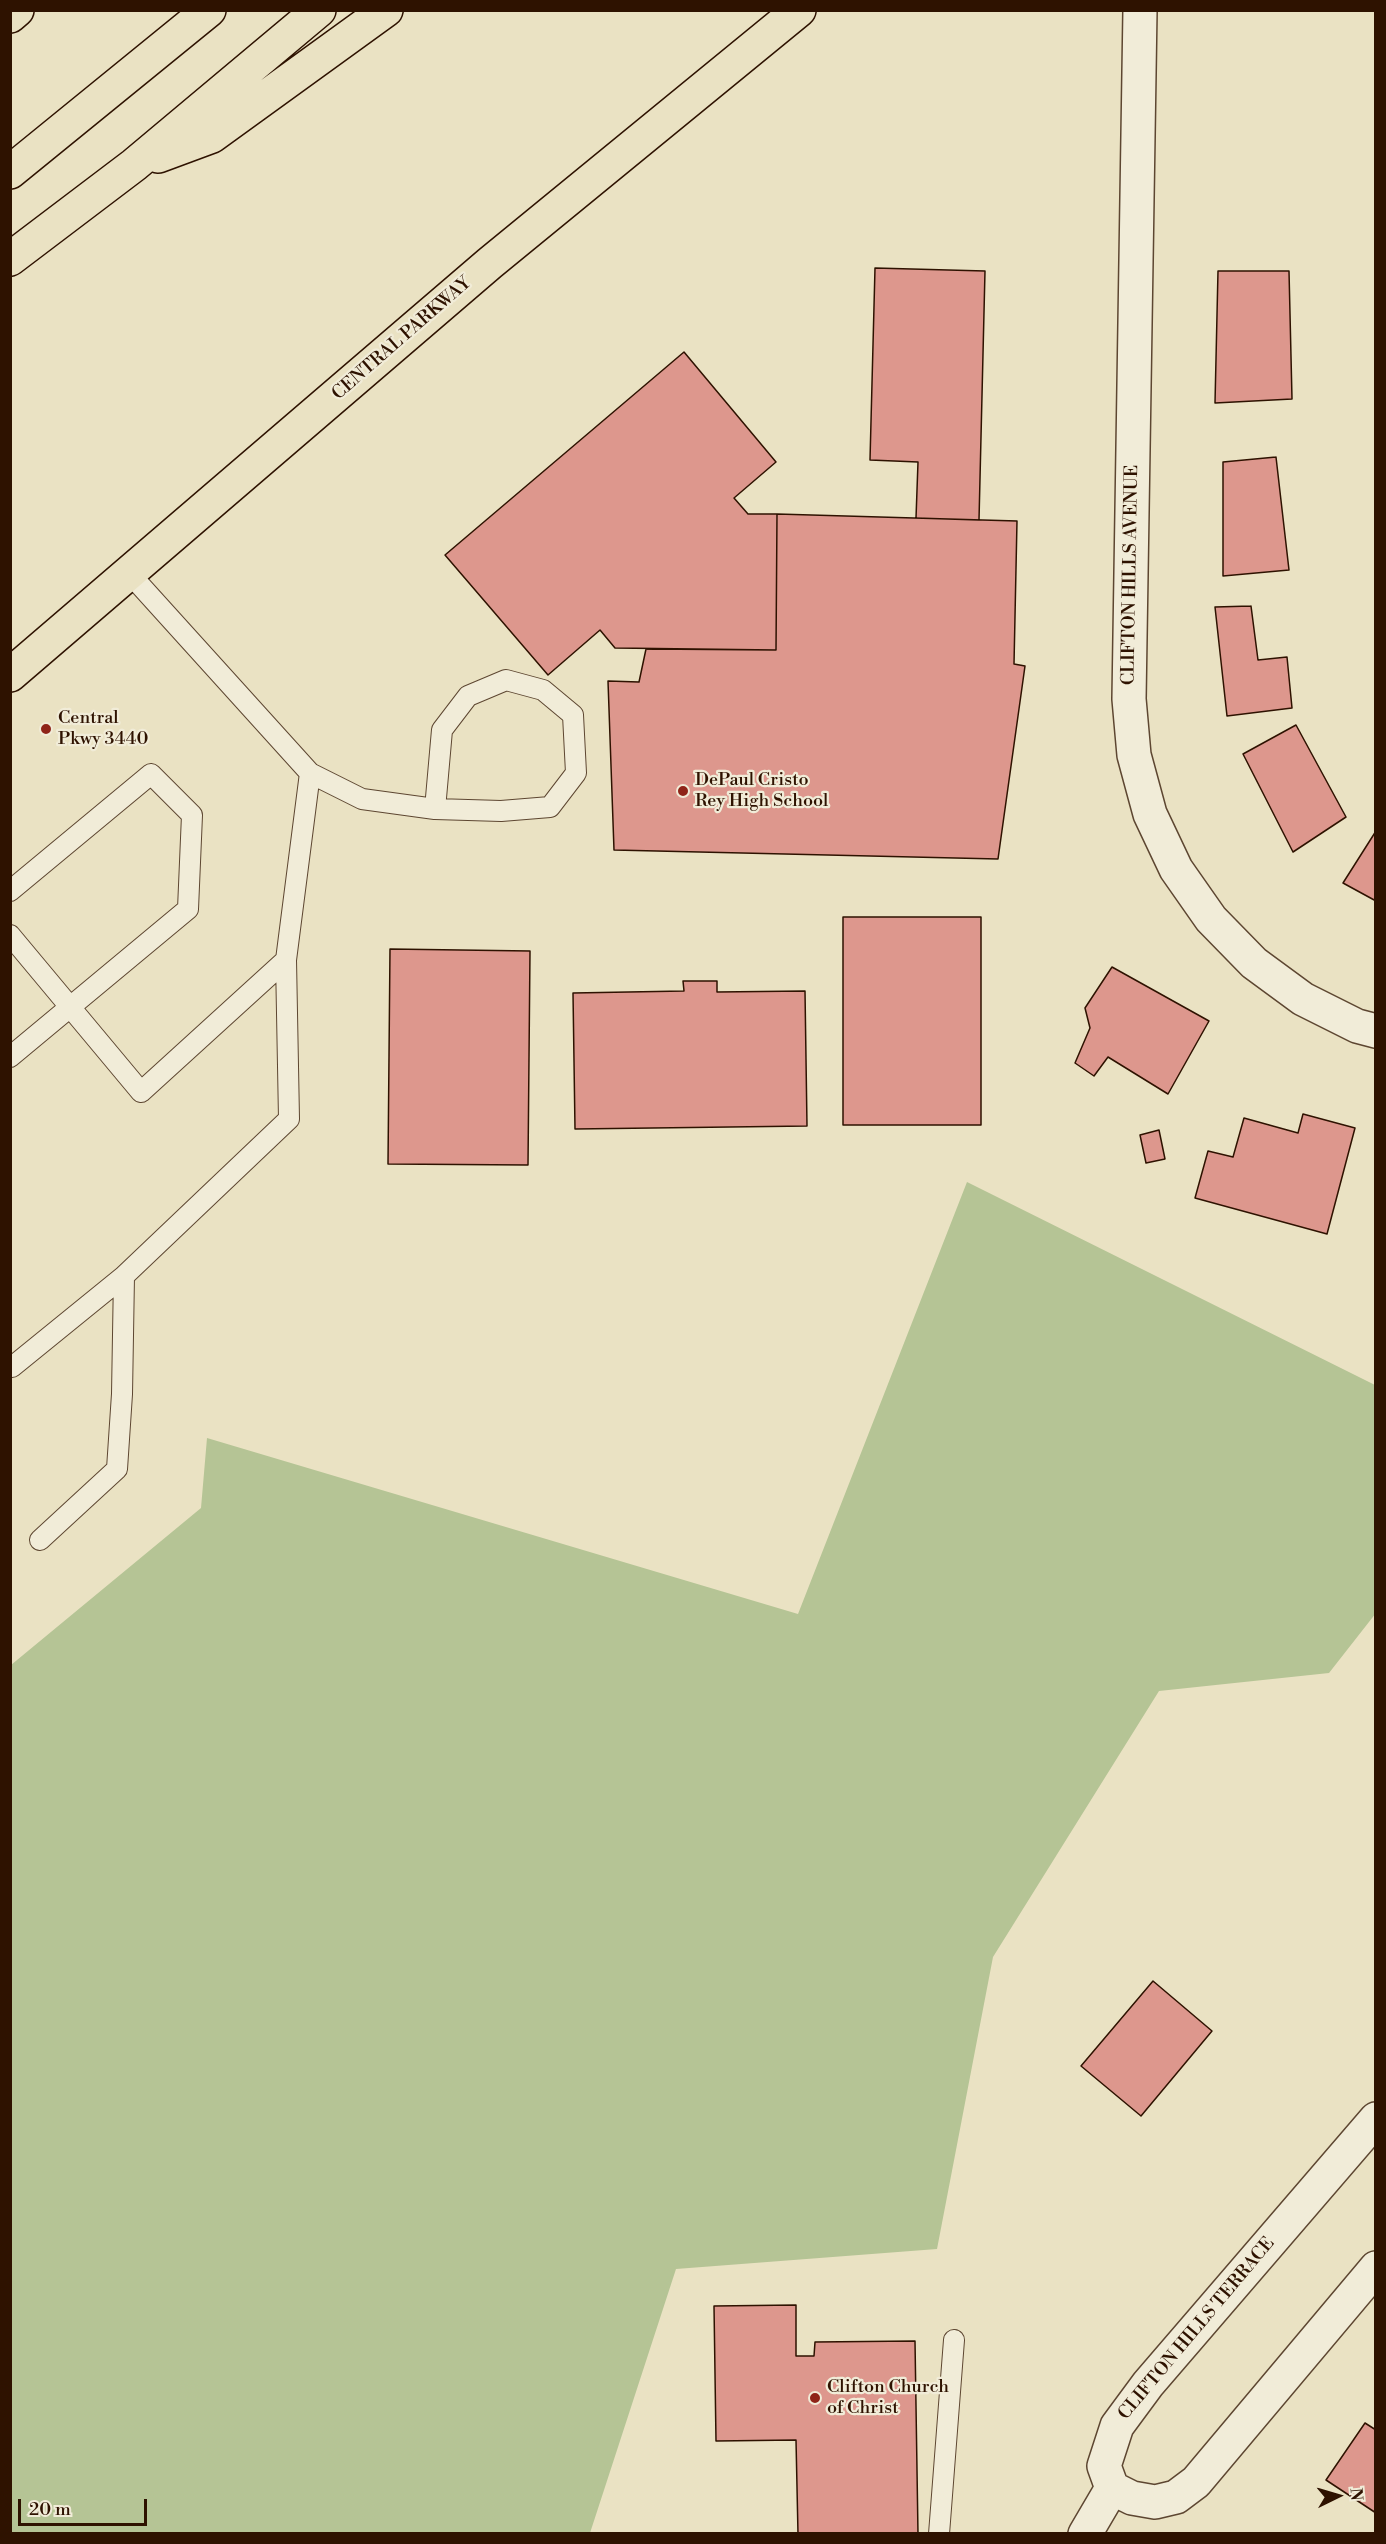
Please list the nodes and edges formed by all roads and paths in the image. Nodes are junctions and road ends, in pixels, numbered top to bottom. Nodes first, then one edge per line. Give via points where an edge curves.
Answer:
1 (17, 10) edge
2 (209, 10) edge
3 (319, 10) edge
4 (386, 10) edge
5 (800, 10) edge
6 (1140, 10) edge
7 (10, 16) edge
8 (134, 165) junction
9 (10, 172) edge
10 (10, 259) edge
11 (130, 574) junction
12 (10, 675) edge
13 (310, 773) junction
14 (435, 809) junction
15 (10, 891) edge
16 (10, 935) edge
17 (286, 960) junction
18 (70, 1007) junction
19 (1376, 1031) edge
20 (10, 1057) edge
21 (124, 1276) junction
22 (10, 1365) edge
23 (40, 1540) dead end
24 (1376, 2119) edge
25 (1376, 2268) edge
26 (954, 2340) dead end
27 (1112, 2488) junction
28 (939, 2534) edge
29 (1085, 2534) edge

1 - 7 main road
2 - 9 main road
3 - 8 main road
4 - 8 main road via 212,136
5 - 11 main road, CENTRAL PARKWAY via 490,263
6 - 19 street, CLIFTON HILLS AVENUE via 1129,699 1134,755 1150,814 1172,860 1211,920 1254,963 1303,999 1357,1026
8 - 10 main road
11 - 12 main road, CENTRAL PARKWAY
11 - 13 lane
13 - 14 lane via 362,799
13 - 17 lane
14 - 14 lane via 501,811 550,807 576,773 573,716 543,690 506,680 468,696 442,730
15 - 18 lane via 151,774 192,815 188,909
16 - 18 lane
17 - 18 lane via 141,1092
17 - 21 lane via 289,1119
18 - 20 lane
21 - 22 lane
21 - 23 lane via 117,1469
24 - 27 street, CLIFTON HILLS TERRACE via 1148,2384 1117,2426 1104,2466
25 - 27 street via 1197,2482 1176,2497 1155,2502 1132,2498
26 - 28 lane
27 - 29 street

